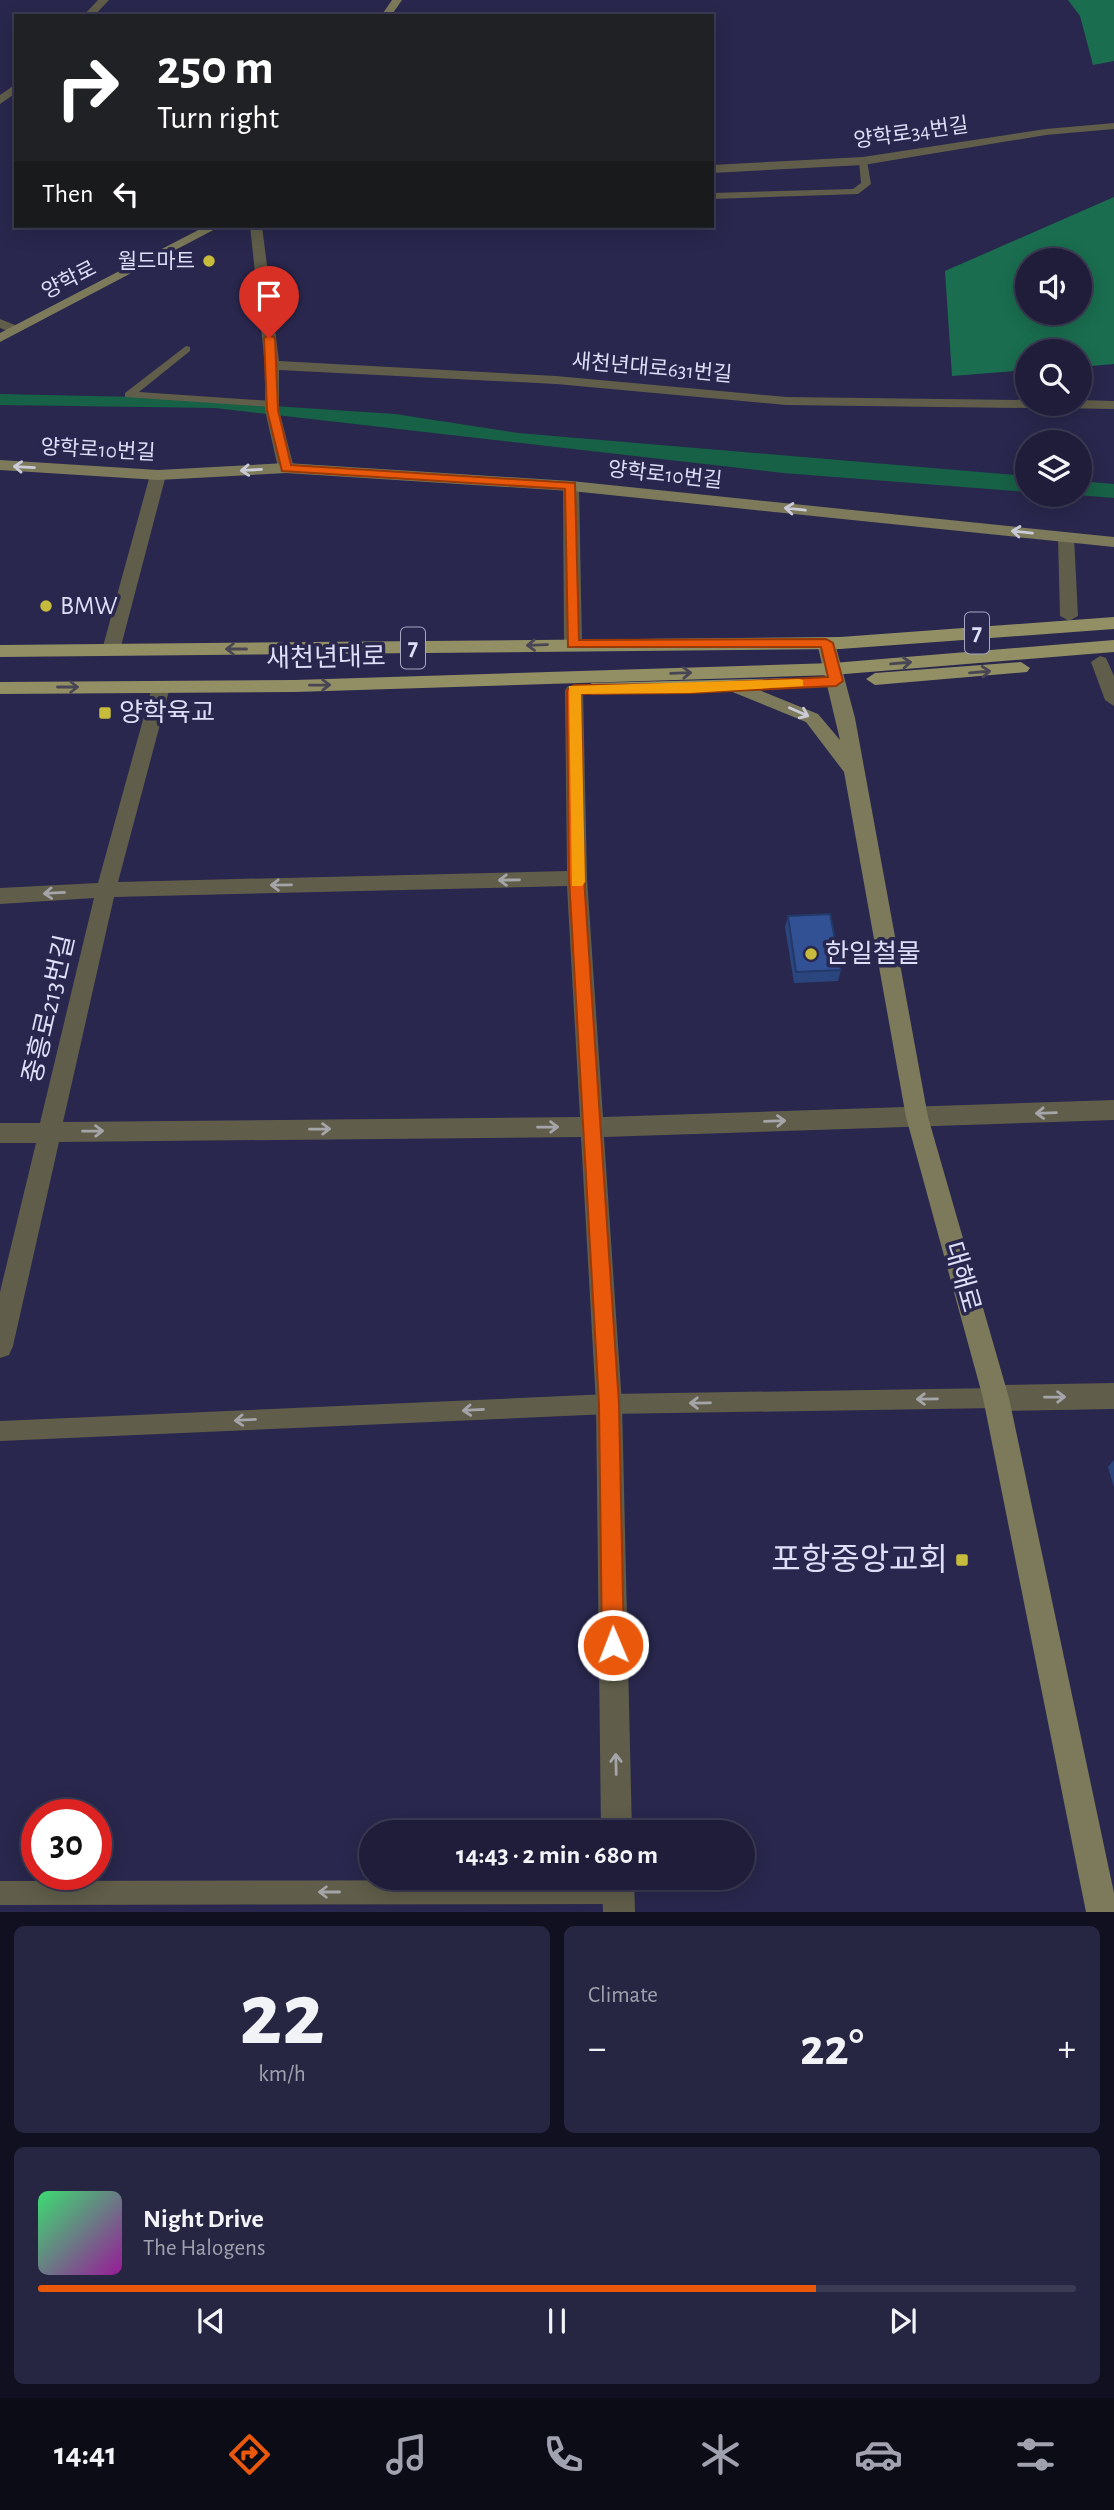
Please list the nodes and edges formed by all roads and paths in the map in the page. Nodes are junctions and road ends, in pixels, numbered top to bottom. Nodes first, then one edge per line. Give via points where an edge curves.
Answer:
1 (104, 0) edge
2 (90, 14) edge
3 (14, 89) edge
4 (0, 102) edge
5 (1114, 126) edge
6 (863, 161) junction
7 (714, 169) edge
8 (714, 196) edge
9 (211, 228) edge
10 (257, 228) edge
11 (0, 323) edge
12 (15, 330) junction
13 (0, 338) edge
14 (186, 349) dead end
15 (272, 365) junction
16 (272, 404) junction
17 (1015, 404) edge
18 (1092, 405) edge
19 (1114, 405) edge
20 (0, 465) edge
21 (286, 468) junction
22 (159, 475) junction
23 (571, 486) junction
24 (1066, 537) junction
25 (1114, 542) edge
26 (1114, 613) edge
27 (1069, 616) junction
28 (1114, 623) edge
29 (833, 643) junction
30 (573, 644) junction
31 (1114, 646) edge
32 (111, 650) junction
33 (0, 651) edge
34 (1107, 661) edge
35 (834, 675) junction
36 (490, 680) junction
37 (161, 687) junction
38 (736, 687) junction
39 (0, 688) edge
40 (574, 690) junction
41 (1114, 700) edge
42 (853, 769) junction
43 (577, 878) junction
44 (106, 890) junction
45 (0, 896) edge
46 (1114, 1110) edge
47 (917, 1117) junction
48 (592, 1127) junction
49 (48, 1132) junction
50 (0, 1133) edge
51 (0, 1346) edge
52 (1114, 1396) edge
53 (996, 1398) junction
54 (609, 1404) junction
55 (0, 1431) edge
56 (617, 1820) edge
57 (0, 1893) edge
58 (618, 1894) edge
59 (1102, 1912) edge

1 - 2 street
3 - 4 street
5 - 6 street, 양학로34번길
6 - 7 street, 양학로34번길
6 - 8 lane via 866,184 855,192
9 - 12 main road, 양학로
10 - 15 street
11 - 12 street
12 - 13 main road, 양학로
14 - 16 lane via 130,395
15 - 16 street
15 - 17 street, 새천년대로631번길 via 556,380 786,401
16 - 21 street
18 - 19 street
22 -> 20 main road, 양학로10번길
21 -> 22 main road, 양학로10번길
21 - 23 main road, 양학로10번길
22 - 32 street
24 -> 23 main road, 양학로10번길
23 - 30 street
24 - 25 main road, 양학로10번길
24 - 27 street
26 - 27 main road
27 - 29 main road via 869,631
28 - 29 main road, 새천년대로 / 7
29 - 30 main road, 새천년대로 / 7
29 - 35 main road, 대해로
30 -> 32 main road, 새천년대로 / 7
35 -> 31 main road, 새천년대로
32 - 33 main road, 새천년대로 / 7
35 -> 34 main road
34 - 41 street
36 -> 35 main road, 새천년대로 / 7
35 - 38 main road
35 - 42 main road, 대해로
37 -> 36 main road, 새천년대로 / 7
36 - 40 main road via 533,690
39 -> 37 main road, 새천년대로 / 7
37 - 44 street, 중흥로213번길
38 - 40 main road
38 -> 42 main road via 812,718
40 - 43 street
42 - 47 main road, 대해로
43 -> 44 street
43 - 48 street
44 -> 45 street
44 - 49 street, 중흥로213번길
46 -> 47 street
48 -> 47 street
47 - 53 main road, 대해로
49 -> 48 street
48 - 54 street
49 - 50 street
49 - 51 street, 중흥로213번길
53 -> 52 street
53 -> 54 lane
53 - 59 main road, 대해로
54 -> 55 lane
56 -> 54 street
58 -> 57 lane

